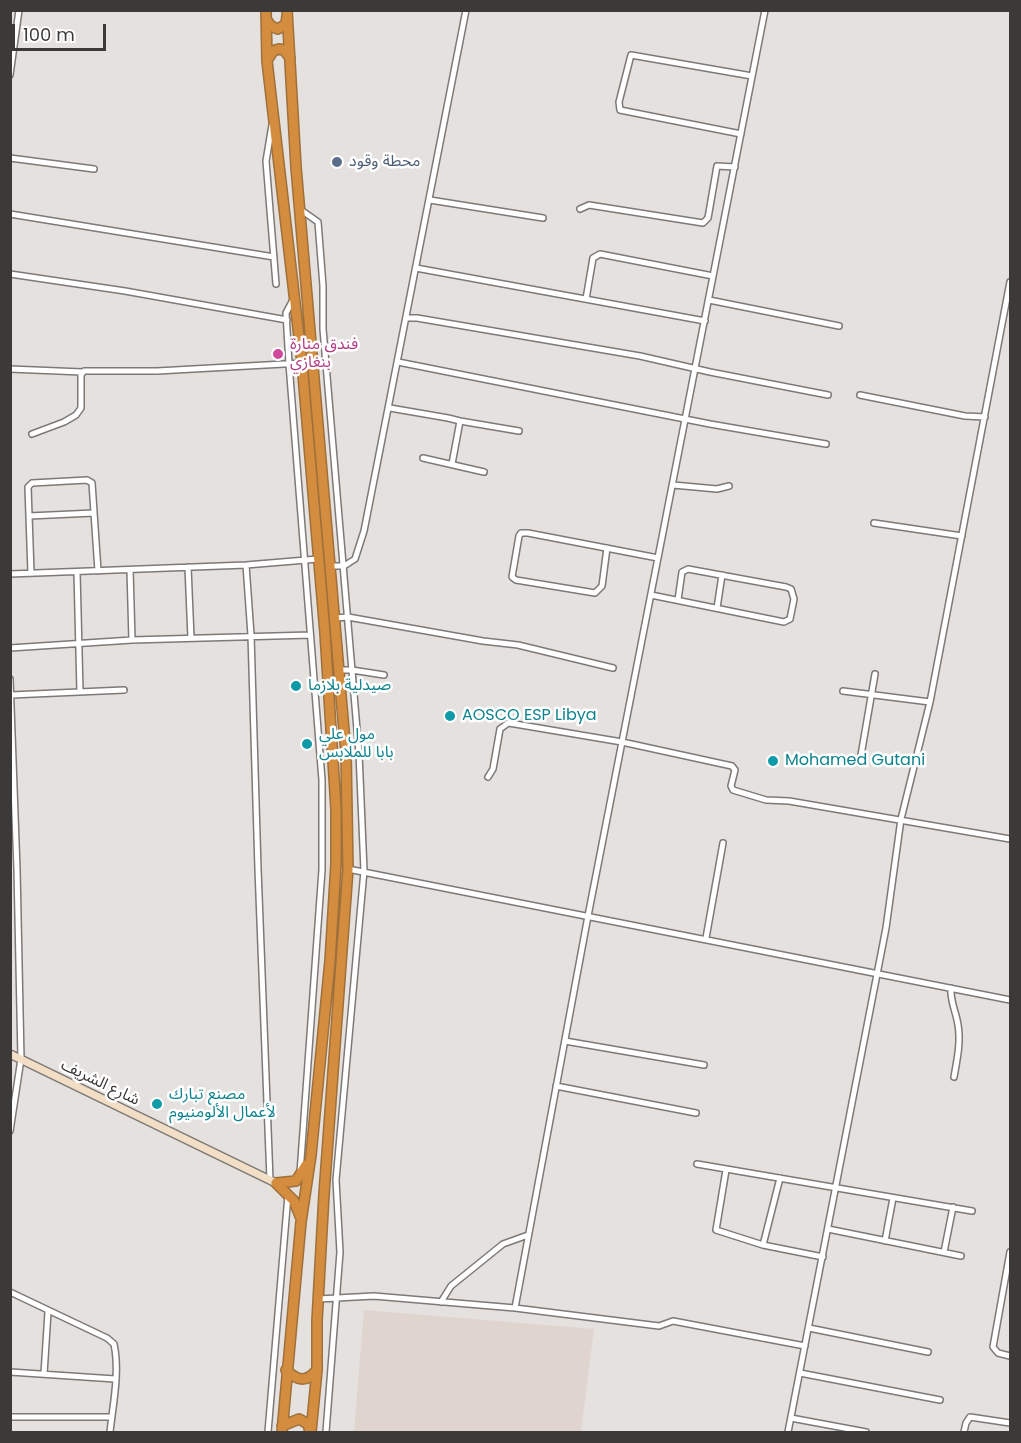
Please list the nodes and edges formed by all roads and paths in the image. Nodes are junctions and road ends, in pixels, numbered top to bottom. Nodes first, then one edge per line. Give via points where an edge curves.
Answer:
1 (19, 10) edge
2 (466, 10) edge
3 (765, 10) edge
4 (288, 13) edge
5 (266, 15) edge
6 (290, 60) junction
7 (267, 61) junction
8 (10, 75) edge
9 (752, 76) junction
10 (275, 118) junction
11 (741, 134) junction
12 (10, 158) edge
13 (735, 167) junction
14 (94, 169) dead end
15 (430, 200) junction
16 (580, 209) dead end
17 (301, 210) junction
18 (10, 214) edge
19 (543, 218) dead end
20 (274, 257) junction
21 (416, 268) junction
22 (10, 273) edge
23 (713, 276) junction
24 (1011, 282) edge
25 (276, 284) dead end
26 (294, 298) junction
27 (586, 299) junction
28 (709, 300) junction
29 (406, 318) junction
30 (287, 320) junction
31 (705, 321) junction
32 (839, 326) dead end
33 (398, 362) junction
34 (302, 363) junction
35 (289, 364) junction
36 (10, 369) edge
37 (694, 369) junction
38 (82, 372) junction
39 (828, 395) dead end
40 (860, 395) dead end
41 (390, 408) junction
42 (985, 417) junction
43 (686, 419) junction
44 (460, 421) junction
45 (519, 431) dead end
46 (32, 434) dead end
47 (826, 444) dead end
48 (423, 458) dead end
49 (452, 464) junction
50 (484, 472) dead end
51 (673, 485) junction
52 (729, 486) dead end
53 (94, 513) junction
54 (29, 516) junction
55 (874, 523) dead end
56 (962, 536) junction
57 (607, 548) junction
58 (658, 558) junction
59 (318, 559) junction
60 (304, 560) junction
61 (246, 565) junction
62 (331, 566) junction
63 (344, 566) junction
64 (188, 567) junction
65 (130, 570) junction
66 (98, 571) junction
67 (77, 572) junction
68 (31, 573) junction
69 (10, 574) edge
70 (722, 575) junction
71 (651, 595) junction
72 (678, 600) junction
73 (717, 608) junction
74 (348, 617) junction
75 (335, 618) junction
76 (251, 635) junction
77 (310, 635) junction
78 (191, 638) junction
79 (132, 640) junction
80 (79, 644) junction
81 (10, 648) edge
82 (313, 667) junction
83 (327, 667) junction
84 (613, 668) dead end
85 (339, 670) junction
86 (352, 670) junction
87 (876, 674) dead end
88 (384, 675) dead end
89 (10, 679) edge
90 (124, 690) dead end
91 (843, 691) dead end
92 (80, 692) junction
93 (872, 694) junction
94 (11, 696) edge
95 (930, 702) junction
96 (343, 717) junction
97 (356, 717) junction
98 (11, 723) edge
99 (622, 742) junction
100 (359, 753) junction
101 (346, 754) junction
102 (860, 761) dead end
103 (488, 777) dead end
104 (901, 819) junction
105 (1011, 839) edge
106 (723, 843) dead end
107 (348, 869) junction
108 (364, 871) junction
109 (588, 916) junction
110 (706, 938) junction
111 (876, 972) junction
112 (951, 988) junction
113 (1011, 1000) edge
114 (565, 1041) junction
115 (10, 1054) edge
116 (21, 1059) junction
117 (704, 1065) dead end
118 (954, 1077) dead end
119 (556, 1086) junction
120 (696, 1113) dead end
121 (10, 1131) edge
122 (311, 1155) junction
123 (697, 1164) dead end
124 (726, 1170) junction
125 (300, 1178) junction
126 (780, 1178) junction
127 (273, 1181) junction
128 (837, 1188) junction
129 (288, 1193) junction
130 (893, 1198) junction
131 (953, 1207) junction
132 (972, 1211) dead end
133 (301, 1222) junction
134 (828, 1229) junction
135 (528, 1234) junction
136 (885, 1241) junction
137 (764, 1245) junction
138 (944, 1252) junction
139 (1011, 1252) edge
140 (961, 1256) dead end
141 (823, 1257) junction
142 (1009, 1270) edge
143 (10, 1292) edge
144 (335, 1298) junction
145 (318, 1299) junction
146 (441, 1302) junction
147 (515, 1308) junction
148 (48, 1312) junction
149 (809, 1328) junction
150 (805, 1346) junction
151 (928, 1352) dead end
152 (1011, 1356) edge
153 (286, 1370) junction
154 (317, 1370) junction
155 (10, 1372) edge
156 (800, 1373) junction
157 (44, 1374) junction
158 (115, 1379) junction
159 (940, 1400) dead end
160 (10, 1417) edge
161 (111, 1417) junction
162 (791, 1418) junction
163 (1011, 1423) edge
164 (282, 1429) edge
165 (110, 1432) edge
166 (268, 1432) edge
167 (311, 1432) edge
168 (326, 1432) edge
169 (788, 1432) edge
170 (866, 1432) edge
171 (964, 1432) edge

1 - 8 street
2 - 15 street
3 - 9 street
4 - 5 highway via 286,24 278,28 271,26
4 - 6 highway
5 - 7 highway
6 - 7 highway via 279,49
6 - 17 highway
7 - 10 highway
9 - 11 street
9 - 11 street via 630,55 619,102 620,110
10 - 20 street via 266,161
10 - 26 highway
11 - 13 street
12 - 14 street
13 - 16 street via 717,166 708,218 703,223 589,205
13 - 23 street
15 - 19 street
15 - 21 street
17 - 62 highway
17 - 63 street via 318,222 323,329
18 - 20 street
20 - 25 street
21 - 27 street
21 - 29 street
22 - 30 street
23 - 27 street via 600,254 593,258
23 - 28 street
24 - 42 street
26 - 30 street
26 - 34 highway
27 - 31 street
28 - 31 street
28 - 32 street
29 - 33 street
29 - 37 street via 640,356
30 - 35 street
31 - 37 street
33 - 41 street
33 - 43 street
34 - 35 street
34 - 59 highway
35 - 38 street
35 - 60 street
36 - 38 street
37 - 39 street
37 - 43 street
38 - 46 street via 81,408 76,415
40 - 42 street
41 - 44 street
41 - 63 street via 358,556
42 - 56 street
43 - 47 street
43 - 51 street
44 - 45 street
44 - 49 street
48 - 49 street
49 - 50 street
51 - 52 street via 717,489
51 - 58 street
53 - 54 street
53 - 54 street via 92,483 87,480 32,483 28,487
53 - 66 street
54 - 68 street
55 - 56 street
56 - 95 street
57 - 57 street via 521,533 512,577 595,593 602,586
57 - 58 street
58 - 71 street
59 - 60 street
59 - 83 highway
60 - 61 street
60 - 77 street
61 - 64 street
61 - 76 street
62 - 63 street
62 - 75 highway
63 - 74 street
64 - 65 street
64 - 78 street
65 - 66 street
65 - 79 street
66 - 67 street
67 - 68 street
67 - 80 street
68 - 69 street
70 - 72 street via 685,570
70 - 73 street
70 - 73 street via 792,589 792,613 787,621
71 - 72 street
71 - 99 street
72 - 73 street
74 - 75 street
74 - 84 street via 518,645
74 - 86 street
75 - 85 highway
76 - 77 street
76 - 78 street
76 - 127 street
77 - 82 street
78 - 79 street
79 - 80 street
80 - 81 street
80 - 92 street
82 - 83 street
82 - 125 street via 322,780 322,870
83 - 122 highway via 336,781 336,864
85 - 86 street
85 - 96 highway
86 - 88 street
86 - 97 street
87 - 93 street
89 - 94 street
90 - 92 street
91 - 93 street
92 - 94 street
93 - 95 street
93 - 102 street
94 - 98 street
95 - 104 street
96 - 97 street
96 - 101 highway
97 - 100 street
98 - 116 street
99 - 103 street via 508,723 500,729 493,770
99 - 104 street via 732,766 733,790 756,797
99 - 109 street
100 - 101 street
100 - 108 street
101 - 107 highway
104 - 105 street
104 - 111 street
106 - 110 street
107 - 108 street
107 - 145 highway
108 - 109 street
108 - 144 street via 336,1180 340,1252
109 - 110 street
109 - 114 street
110 - 111 street
111 - 112 street
111 - 128 street
112 - 113 street
112 - 118 street via 959,1028
114 - 117 street
114 - 119 street
115 - 116 main road, شارع الشريف
116 - 121 street
116 - 127 main road, شارع الشريف
119 - 120 street
119 - 135 street
122 - 125 highway
122 - 133 highway
123 - 124 street
124 - 126 street
124 - 137 street via 716,1230
125 - 127 highway
126 - 128 street
126 - 137 street
127 - 129 highway
128 - 130 street
128 - 134 street
129 - 133 highway via 297,1205
129 - 166 street
130 - 131 street
130 - 136 street
131 - 132 street
131 - 138 street
133 - 153 highway
134 - 136 street
134 - 141 street
135 - 146 street via 503,1244 451,1286
135 - 147 street
136 - 138 street
137 - 141 street
138 - 140 street
139 - 142 street
141 - 149 street
142 - 152 street via 993,1347 998,1353
143 - 148 street
144 - 145 street
144 - 146 street via 374,1296
144 - 168 street
145 - 154 highway
146 - 147 street
147 - 150 street via 659,1326 673,1321
148 - 157 street
148 - 158 street via 114,1344
149 - 150 street
149 - 151 street
150 - 156 street
153 - 154 highway via 298,1379 311,1378
153 - 164 highway
154 - 167 highway
155 - 157 street
156 - 159 street
156 - 162 street
157 - 158 street
158 - 161 street
160 - 161 street
161 - 165 street
162 - 169 street
162 - 170 street
163 - 171 street via 970,1418
164 - 167 highway via 299,1419 308,1424

